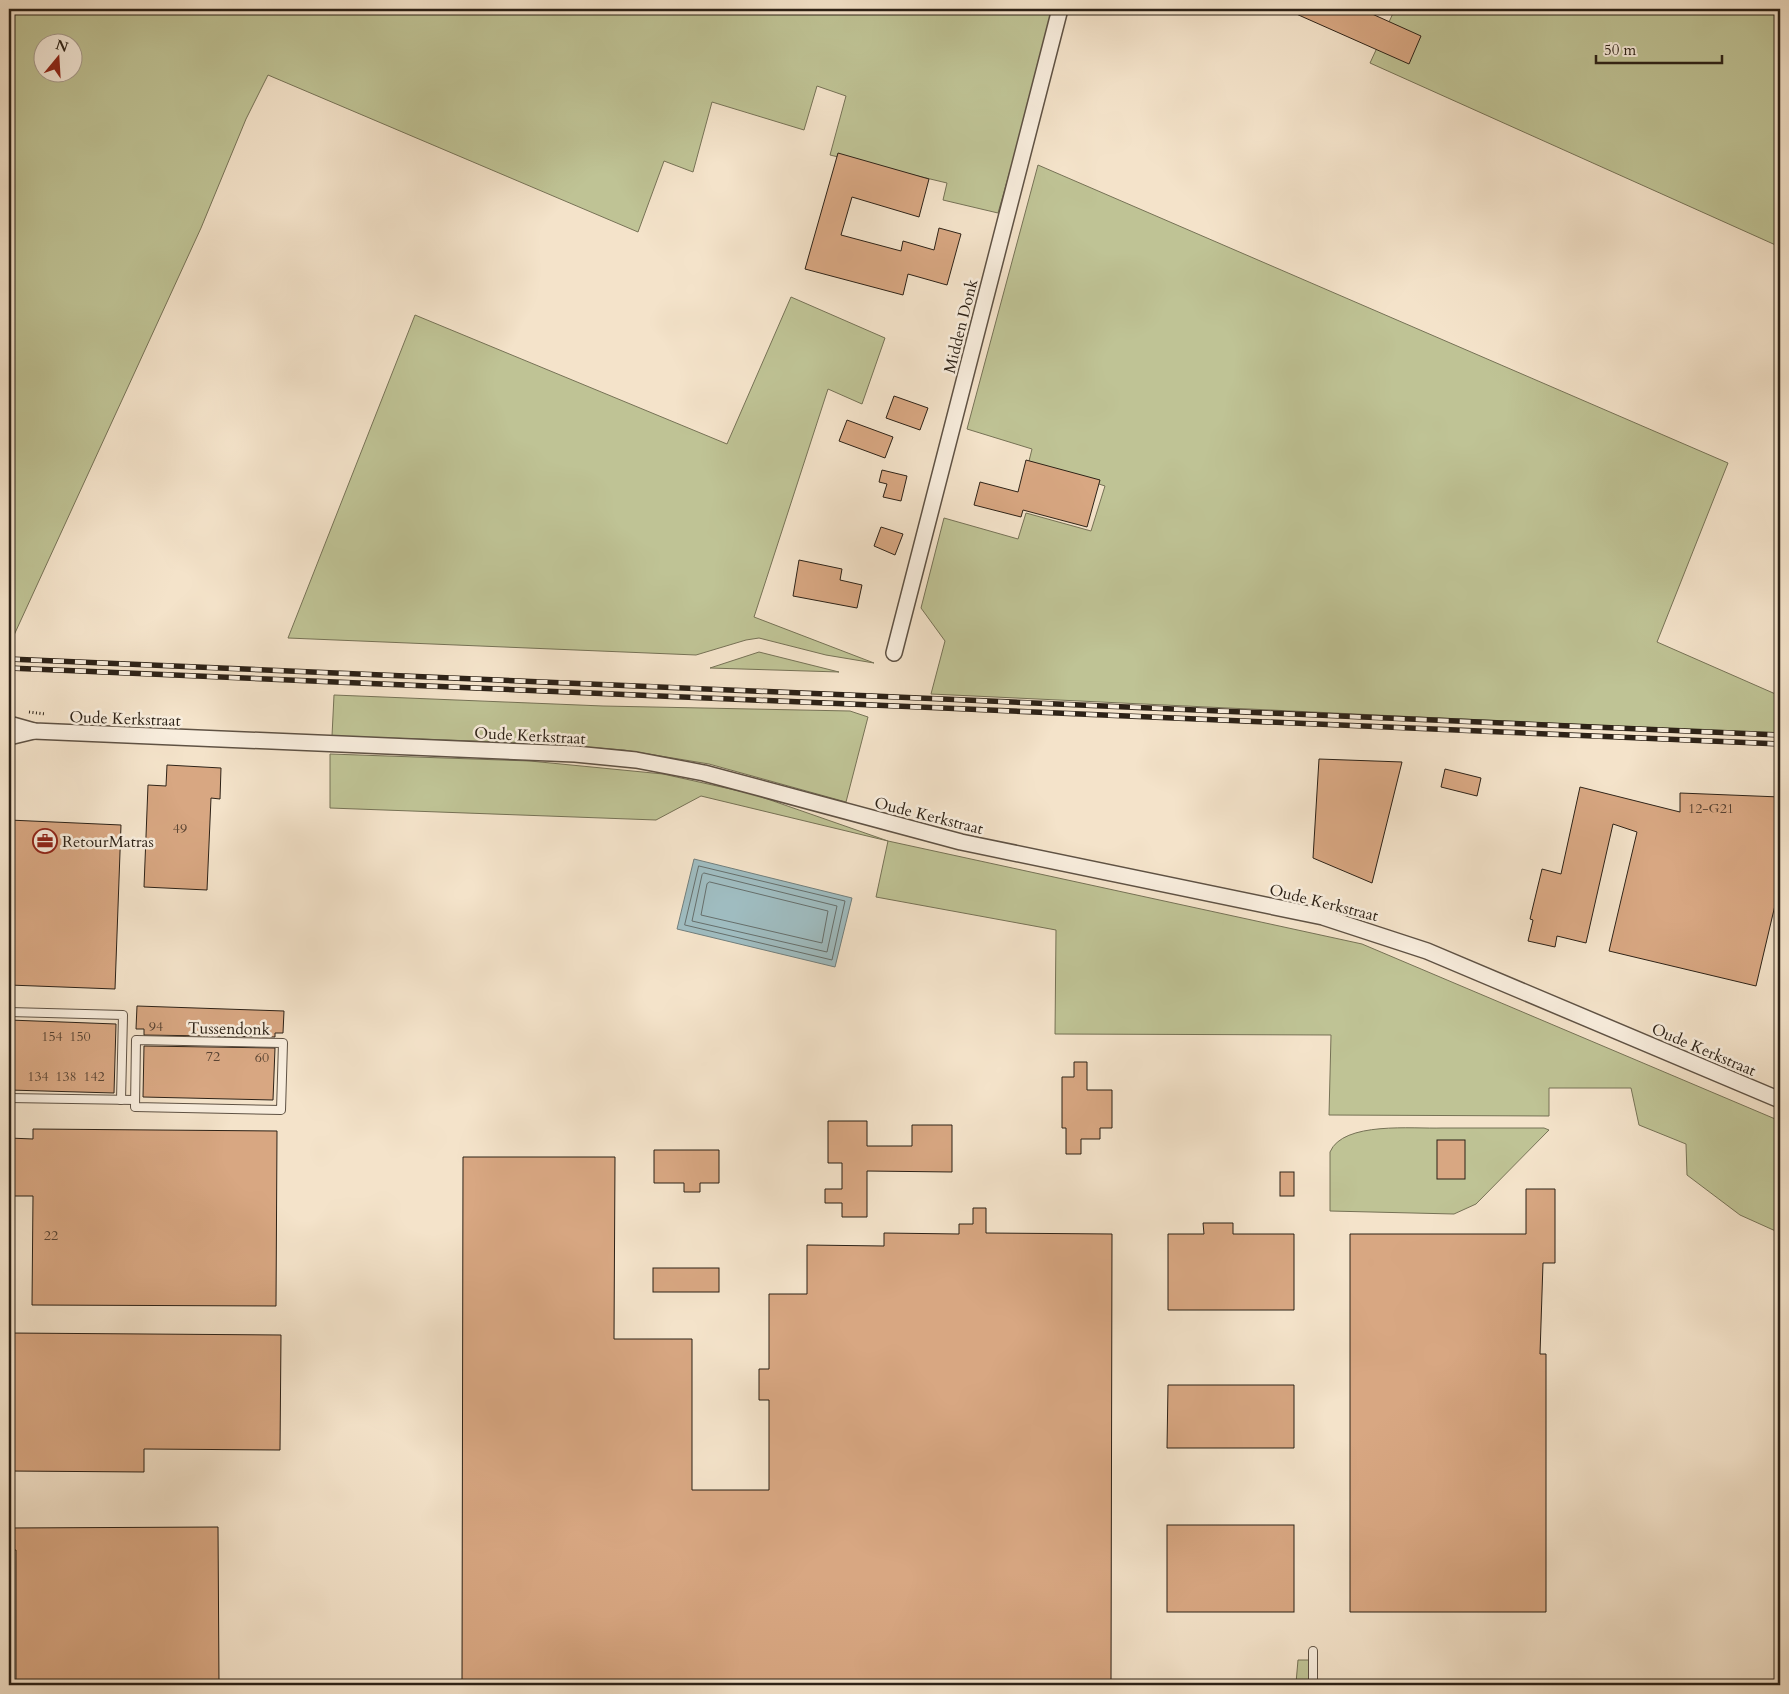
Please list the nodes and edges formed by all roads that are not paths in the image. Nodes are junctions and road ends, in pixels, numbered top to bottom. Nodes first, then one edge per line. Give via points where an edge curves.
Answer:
1 (1060, 9) edge
2 (894, 653) dead end
3 (9, 724) edge
4 (34, 731) junction
5 (9, 737) edge
6 (9, 1012) edge
7 (9, 1098) edge
8 (121, 1100) junction
9 (135, 1100) junction
10 (1780, 1100) edge
11 (1313, 1651) dead end
12 (1313, 1685) edge

1 - 2 street, Midden Donk
3 - 4 street, Oude Kerkstraat
4 - 5 street, Oude Kerkstraat
4 - 10 street, Oude Kerkstraat via 575,754 636,760 704,773 961,842 1323,917 1426,951
6 - 8 lane via 123,1015
7 - 8 lane, Tussendonk
8 - 9 lane, Tussendonk
9 - 9 lane, Tussendonk via 136,1040 283,1043 282,1110 135,1107
11 - 12 lane

